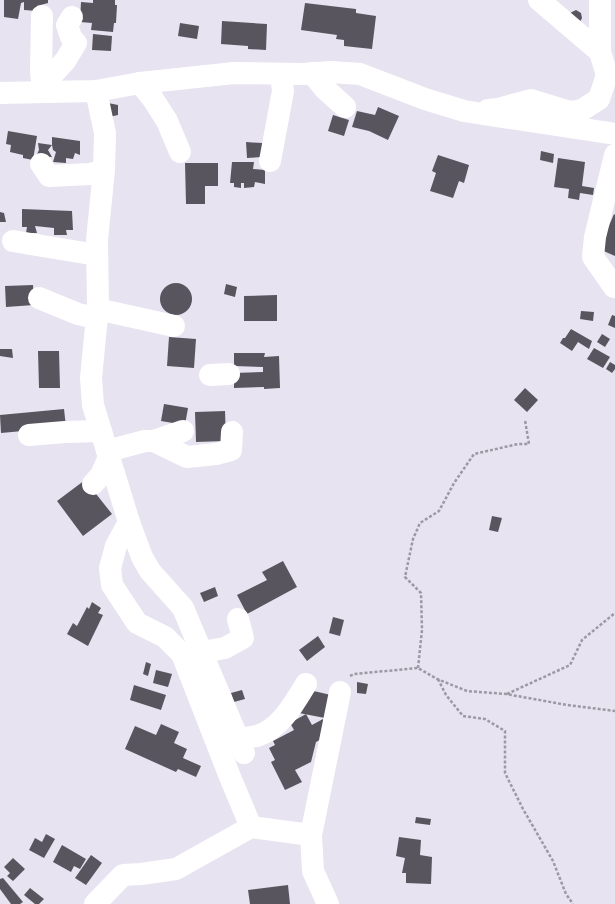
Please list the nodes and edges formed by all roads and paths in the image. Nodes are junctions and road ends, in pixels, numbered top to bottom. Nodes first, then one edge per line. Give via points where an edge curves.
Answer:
1 (539, 0) edge
2 (600, 0) edge
3 (42, 16) dead end
4 (72, 17) dead end
5 (600, 52) junction
6 (312, 73) junction
7 (281, 74) junction
8 (140, 83) junction
9 (43, 85) junction
10 (96, 91) junction
11 (0, 93) edge
12 (345, 107) dead end
13 (469, 112) junction
14 (615, 134) edge
15 (180, 152) dead end
16 (615, 154) edge
17 (270, 161) dead end
18 (41, 164) dead end
19 (104, 170) junction
20 (12, 241) dead end
21 (97, 255) junction
22 (614, 287) dead end
23 (39, 298) dead end
24 (97, 314) junction
25 (174, 326) dead end
26 (525, 420) dead end
27 (183, 431) dead end
28 (232, 432) dead end
29 (29, 436) dead end
30 (154, 441) junction
31 (106, 446) junction
32 (93, 484) dead end
33 (129, 522) junction
34 (615, 613) edge
35 (238, 619) dead end
36 (202, 652) junction
37 (418, 668) junction
38 (437, 679) junction
39 (306, 684) dead end
40 (340, 692) joint
41 (506, 694) junction
42 (615, 711) edge
43 (251, 827) junction
44 (311, 835) junction
45 (95, 904) edge
46 (328, 904) edge
47 (573, 904) edge

1 - 5 street
2 - 5 street
3 - 9 street
4 - 9 street via 67,25 76,43 65,61
5 - 13 street via 607,75 599,99 582,110 570,112 531,100 498,109
6 - 7 street
6 - 12 street
6 - 13 street via 360,74 425,99
7 - 8 street via 234,73
7 - 17 street via 283,92
8 - 10 street
8 - 15 street via 167,121
9 - 10 street
9 - 11 street
10 - 19 street via 105,133
13 - 14 street
16 - 22 street via 595,237 593,257
18 - 19 street via 49,176 90,174
19 - 21 street
20 - 21 street
21 - 24 street
23 - 24 street via 78,314
24 - 25 street
24 - 31 street via 91,378 93,405
26 - 37 path via 529,444 474,454 439,511 420,523 413,539 405,577 421,593 422,630
27 - 30 street
28 - 30 street via 231,450 216,454 187,457
29 - 31 street via 65,432
30 - 31 street
31 - 32 street via 101,475
31 - 33 street
33 - 36 street via 142,557 150,571 183,608
33 - 43 street via 116,546 110,568 112,585 137,622 165,637 182,654
34 - 41 path via 582,640 570,665
35 - 36 street via 243,638 225,648
36 - 39 street via 241,746 275,726
37 - 38 path
37 - 40 path via 354,674 341,682
38 - 41 path via 467,691
38 - 47 path via 463,716 485,719 505,731 505,774 553,861 566,894
40 - 44 street
41 - 42 path
43 - 44 street
43 - 45 street via 176,869 123,875
44 - 46 street via 313,871

